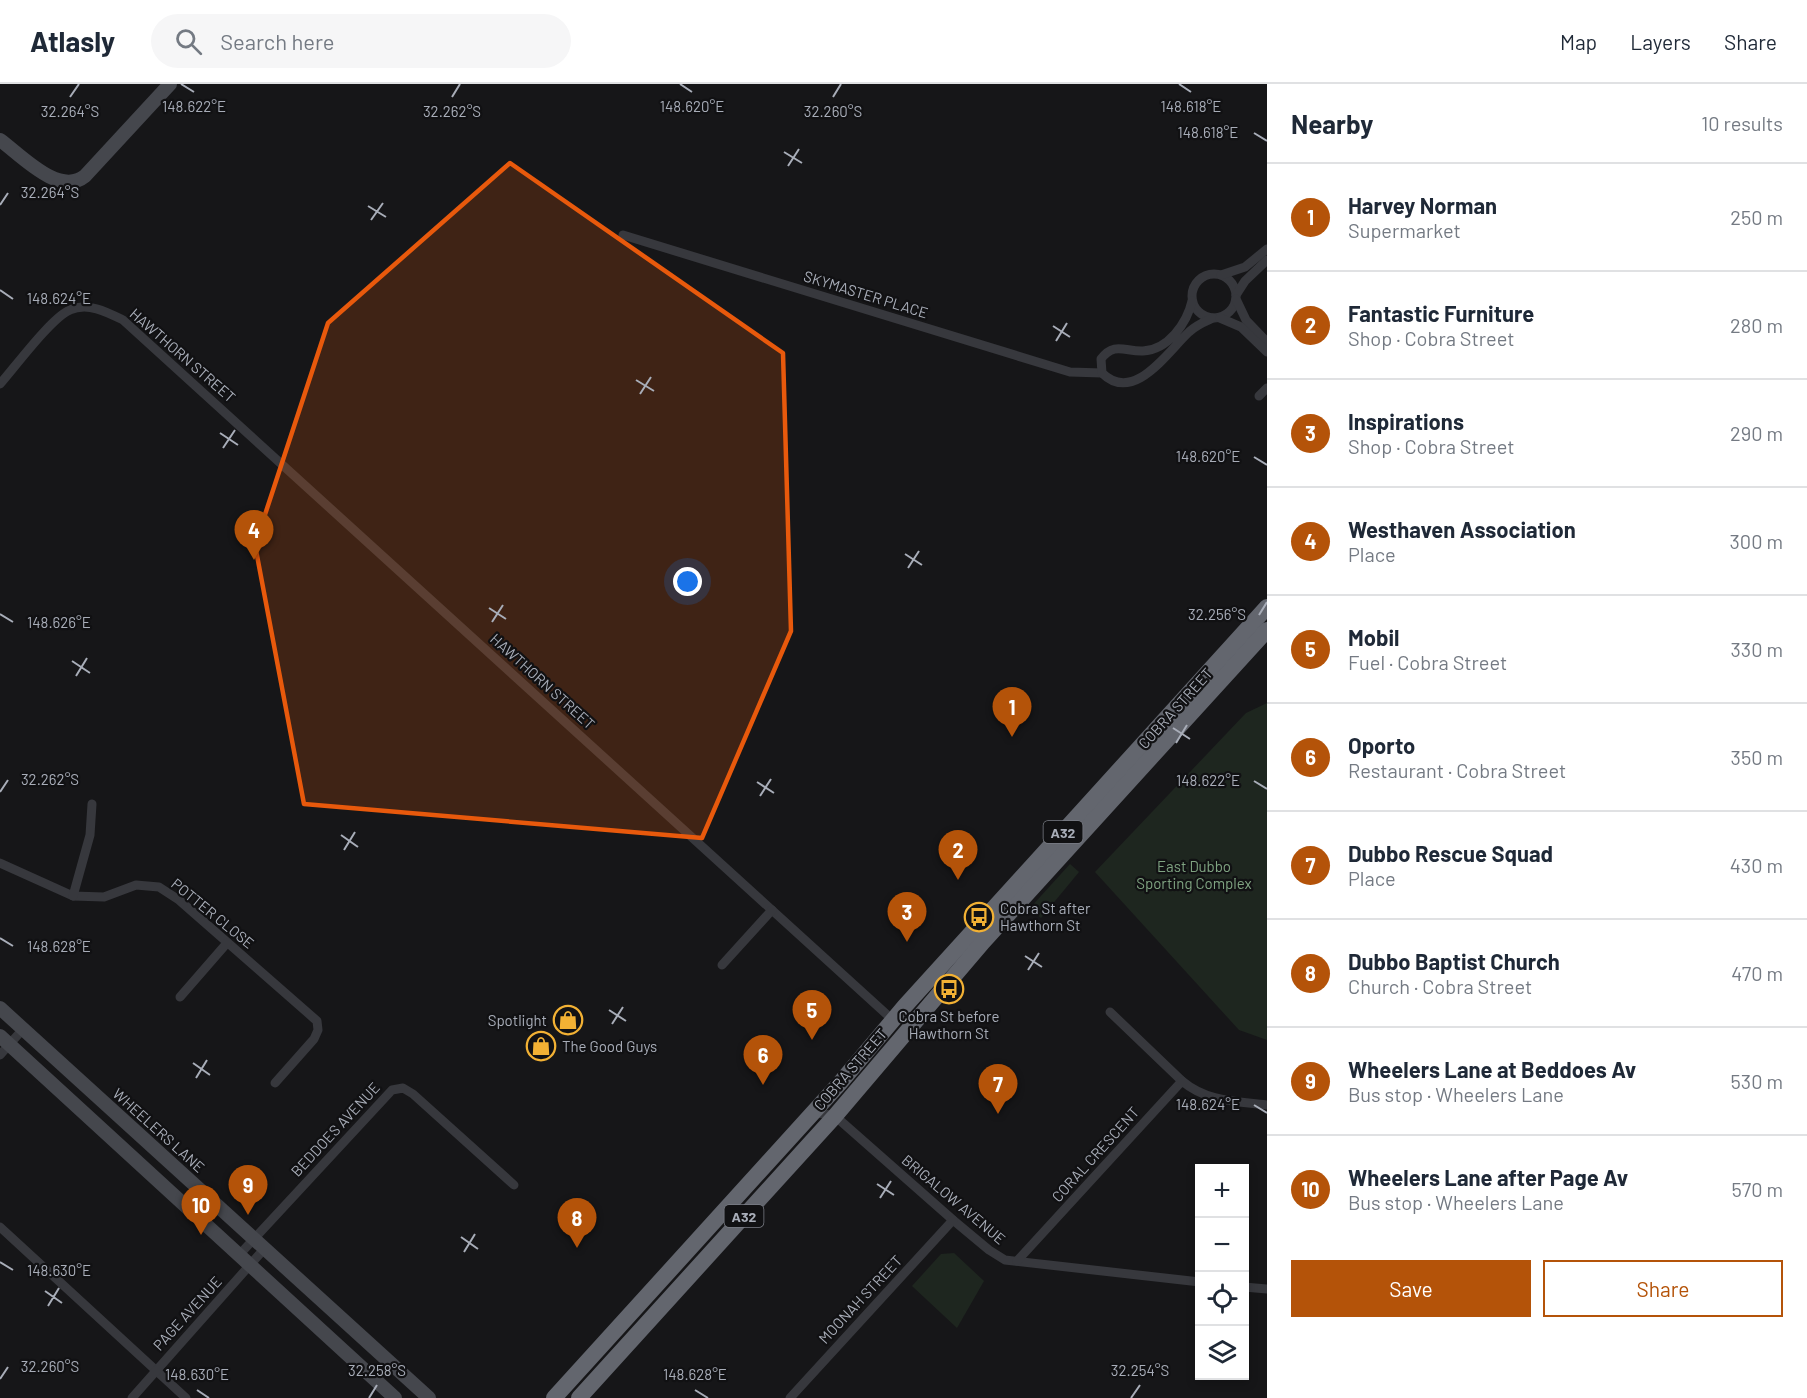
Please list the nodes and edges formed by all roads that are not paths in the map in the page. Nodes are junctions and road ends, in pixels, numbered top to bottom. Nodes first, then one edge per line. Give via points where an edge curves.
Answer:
1 (170, 84) edge
2 (0, 140) edge
3 (623, 235) dead end
4 (1267, 249) edge
5 (1267, 260) edge
6 (1221, 275) junction
7 (1236, 297) junction
8 (1192, 301) junction
9 (1217, 318) junction
10 (1267, 342) edge
11 (1267, 352) edge
12 (1102, 373) junction
13 (0, 384) edge
14 (1267, 388) edge
15 (1259, 396) dead end
16 (1267, 607) edge
17 (1267, 630) edge
18 (92, 804) dead end
19 (0, 863) edge
20 (74, 896) junction
21 (772, 910) junction
22 (227, 943) junction
23 (722, 965) dead end
24 (180, 998) dead end
25 (0, 1008) edge
26 (1110, 1012) dead end
27 (892, 1020) junction
28 (23, 1029) junction
29 (905, 1031) junction
30 (3, 1045) edge
31 (1182, 1081) junction
32 (274, 1083) dead end
33 (1267, 1104) edge
34 (813, 1112) junction
35 (835, 1116) junction
36 (514, 1185) dead end
37 (953, 1220) junction
38 (0, 1227) edge
39 (254, 1238) junction
40 (265, 1248) junction
41 (246, 1259) junction
42 (1017, 1262) junction
43 (1195, 1281) edge
44 (1249, 1287) edge
45 (1267, 1289) edge
46 (156, 1371) junction
47 (132, 1398) edge
48 (186, 1398) edge
49 (395, 1398) edge
50 (429, 1398) edge
51 (554, 1398) edge
52 (579, 1398) edge
53 (790, 1398) edge

1 - 2 main road via 85,176 73,183 49,176
3 - 12 street, SKYMASTER PLACE via 1070,372
4 - 6 street via 1245,267
5 - 7 street via 1245,281
6 - 7 street via 1232,282
6 - 8 street via 1202,278 1193,288
7 - 9 street via 1231,310
7 - 10 street via 1246,320
8 - 9 street via 1200,313
8 - 12 street via 1186,319 1167,341 1146,351 1111,350 1101,359
9 - 11 street via 1240,327
9 - 12 street, SKYMASTER PLACE via 1191,330 1155,369 1141,377 1121,382
13 - 21 street, HAWTHORN STREET via 69,310 94,307 123,320
14 - 15 street
16 - 27 highway, COBRA STREET / A32
17 - 29 highway, COBRA STREET / A32
18 - 20 street via 90,835
19 - 20 street, POTTER CLOSE
20 - 22 street, POTTER CLOSE via 104,897 136,885 159,887
21 - 23 street
21 - 27 street, HAWTHORN STREET
22 - 24 street
22 - 32 street, POTTER CLOSE via 317,1021 314,1039
25 - 28 main road, WHEELERS LANE
26 - 31 street
27 - 29 street, HAWTHORN STREET
27 - 34 highway, COBRA STREET / A32
28 - 30 street
28 - 39 main road, WHEELERS LANE
29 - 35 highway, COBRA STREET / A32
30 - 41 main road
31 - 33 street via 1195,1093 1209,1098
31 - 42 street, CORAL CRESCENT
34 - 35 street
34 - 51 highway, COBRA STREET / A32
35 - 37 street, BRIGALOW AVENUE
35 - 52 highway, COBRA STREET / A32
36 - 39 street, BEDDOES AVENUE via 413,1094 403,1088 392,1090
37 - 42 street, BRIGALOW AVENUE via 989,1250
37 - 53 street, MOONAH STREET
38 - 46 street
39 - 40 main road, WHEELERS LANE
39 - 41 street, BEDDOES AVENUE
40 - 41 street, PAGE AVENUE
40 - 50 main road, WHEELERS LANE
41 - 46 street, PAGE AVENUE
41 - 49 main road
42 - 43 street, BRIGALOW AVENUE
44 - 45 street
46 - 47 street, PAGE AVENUE
46 - 48 street

